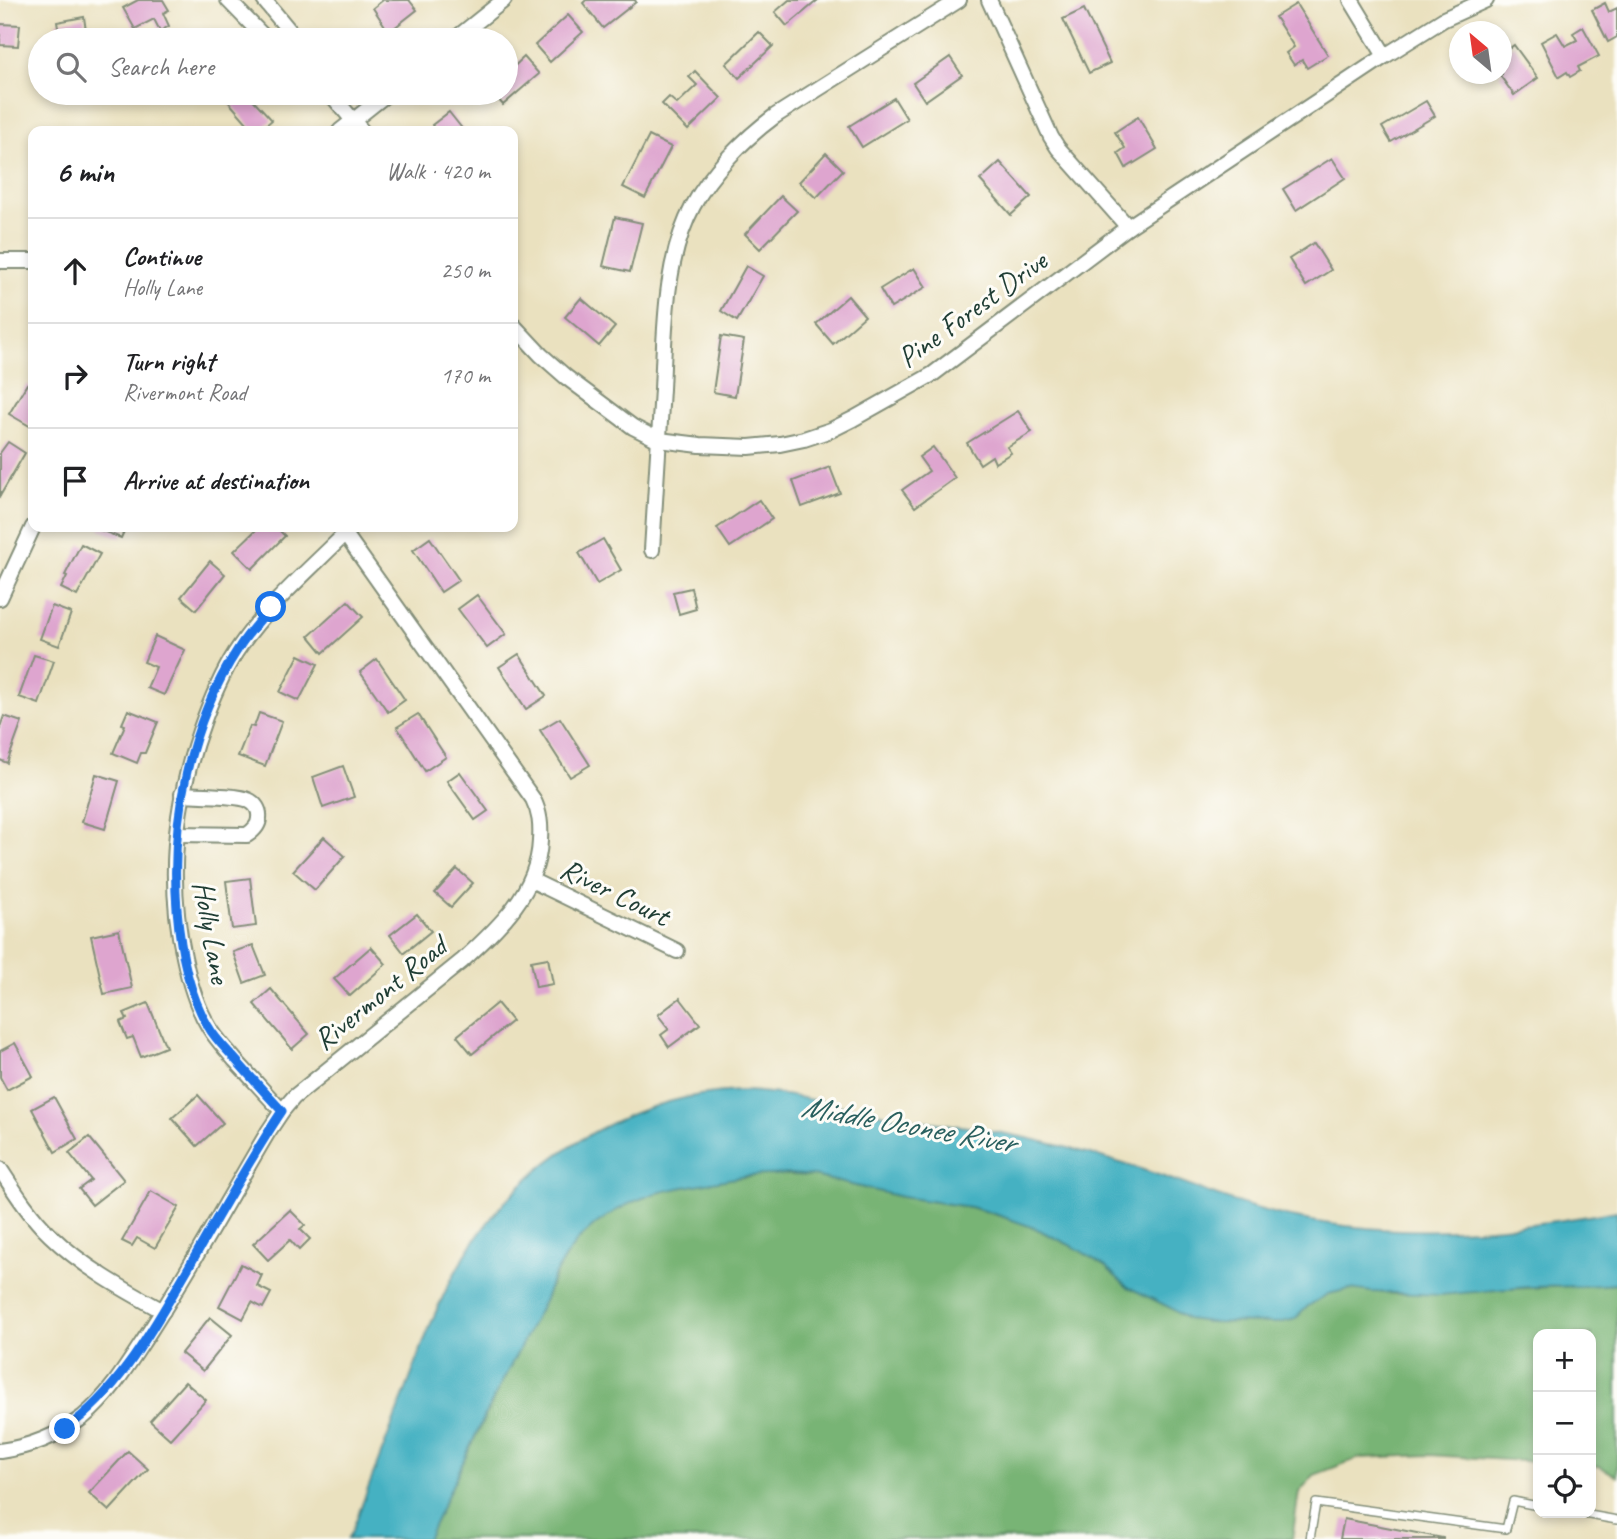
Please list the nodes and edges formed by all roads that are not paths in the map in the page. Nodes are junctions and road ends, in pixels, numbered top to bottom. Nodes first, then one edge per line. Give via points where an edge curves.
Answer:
1 (228, 0) edge
2 (264, 0) edge
3 (504, 0) edge
4 (959, 0) edge
5 (989, 0) edge
6 (1352, 0) edge
7 (1486, 0) edge
8 (255, 28) edge
9 (287, 28) edge
10 (469, 28) edge
11 (1385, 56) junction
12 (340, 105) edge
13 (377, 105) edge
14 (358, 126) edge
15 (1128, 227) junction
16 (0, 261) edge
17 (28, 261) edge
18 (518, 330) edge
19 (659, 440) junction
20 (31, 532) edge
21 (341, 532) edge
22 (344, 532) edge
23 (652, 550) dead end
24 (0, 598) edge
25 (182, 794) junction
26 (177, 834) junction
27 (531, 880) junction
28 (677, 951) dead end
29 (282, 1111) junction
30 (0, 1169) edge
31 (163, 1311) junction
32 (0, 1451) edge
33 (1533, 1505) edge
34 (1596, 1516) edge
35 (1617, 1520) edge
36 (1506, 1529) junction
37 (1310, 1539) edge
38 (1512, 1539) edge

1 - 8 street
2 - 9 street
3 - 10 street
4 - 19 street via 754,131 693,205 678,244 666,302
5 - 15 street via 1051,137
6 - 11 street
7 - 11 street, Pine Forest Drive via 1444,19
11 - 15 street, Pine Forest Drive
12 - 14 street
13 - 14 street
15 - 19 street, Pine Forest Drive via 933,374 853,419 780,444 700,445
16 - 17 street
18 - 19 street, Pine Forest Drive via 566,377 633,427
19 - 23 street
20 - 24 street
21 - 25 street, Holly Lane via 238,648 212,698
22 - 27 street, Rivermont Road via 533,799 541,829
25 - 26 street, Holly Lane
25 - 26 street via 243,798 255,805 259,818 247,835
26 - 29 street, Holly Lane via 179,929 194,992 218,1041
27 - 28 street, River Court
27 - 29 street, Rivermont Road via 506,919 487,938
29 - 31 street, Rivermont Road
30 - 31 street via 49,1234 123,1289
31 - 32 street, Rivermont Road via 103,1398 83,1416 38,1441
33 - 36 lane via 1513,1501
34 - 35 lane
36 - 37 lane via 1316,1503
36 - 38 lane

